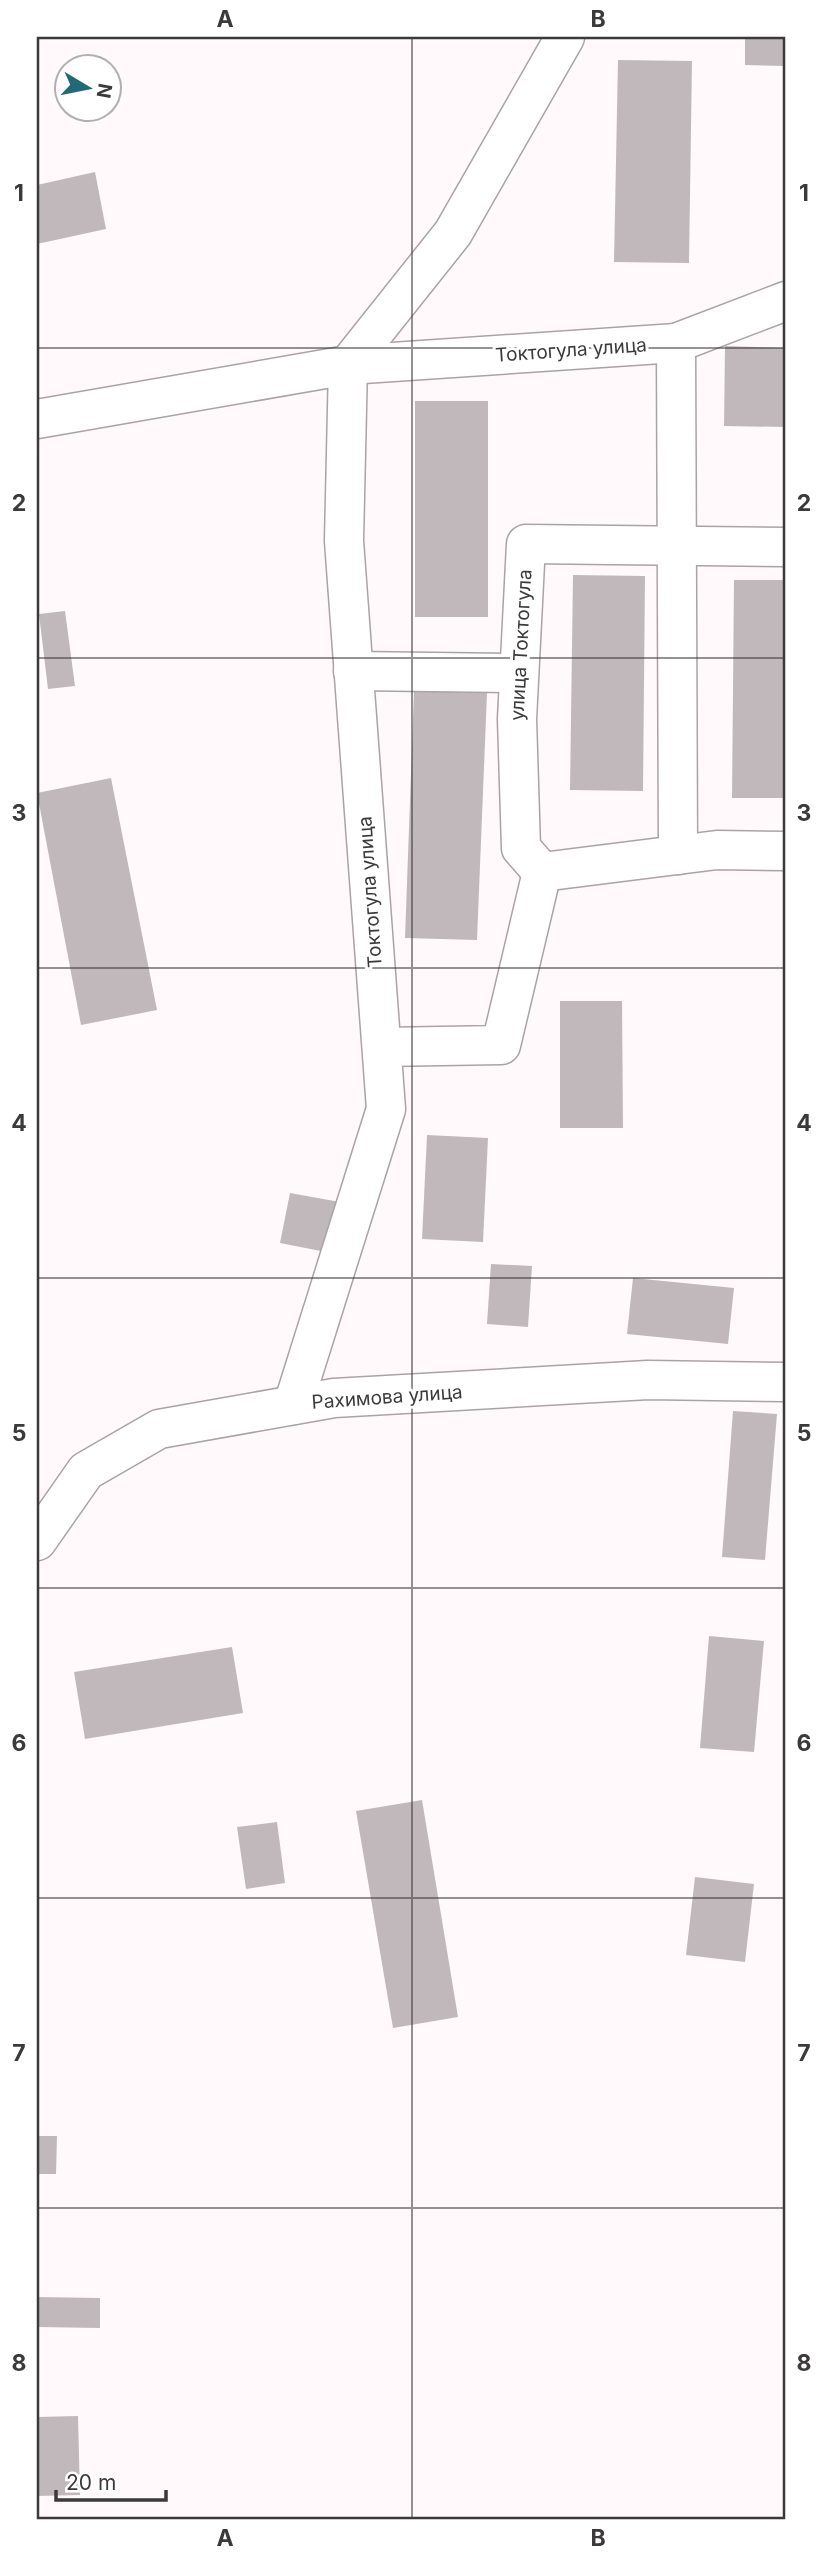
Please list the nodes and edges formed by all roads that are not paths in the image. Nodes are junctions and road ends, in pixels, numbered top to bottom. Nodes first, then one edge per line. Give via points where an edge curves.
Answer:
1 (565, 37) edge
2 (786, 301) edge
3 (676, 343) junction
4 (348, 365) junction
5 (37, 419) edge
6 (677, 547) junction
7 (786, 547) edge
8 (354, 671) junction
9 (519, 673) junction
10 (786, 851) edge
11 (678, 855) junction
12 (542, 872) junction
13 (382, 1047) junction
14 (786, 1382) edge
15 (293, 1405) junction
16 (37, 1541) edge

1 - 4 street via 453,233
2 - 3 street, Токтогула улица
3 - 4 street, Токтогула улица
3 - 6 street
4 - 5 street, Токтогула улица
4 - 8 street, Токтогула улица via 344,541
6 - 7 street, улица Токтогула
6 - 9 street, улица Токтогула via 526,544
6 - 11 street
8 - 9 street
8 - 13 street, Токтогула улица
9 - 12 street, улица Токтогула via 521,848
10 - 11 street via 717,850
11 - 12 street
12 - 13 street via 501,1045
13 - 15 street, Токтогула улица via 386,1109
14 - 15 street, Рахимова улица via 648,1380 334,1398
15 - 16 street, Рахимова улица via 159,1429 86,1471

